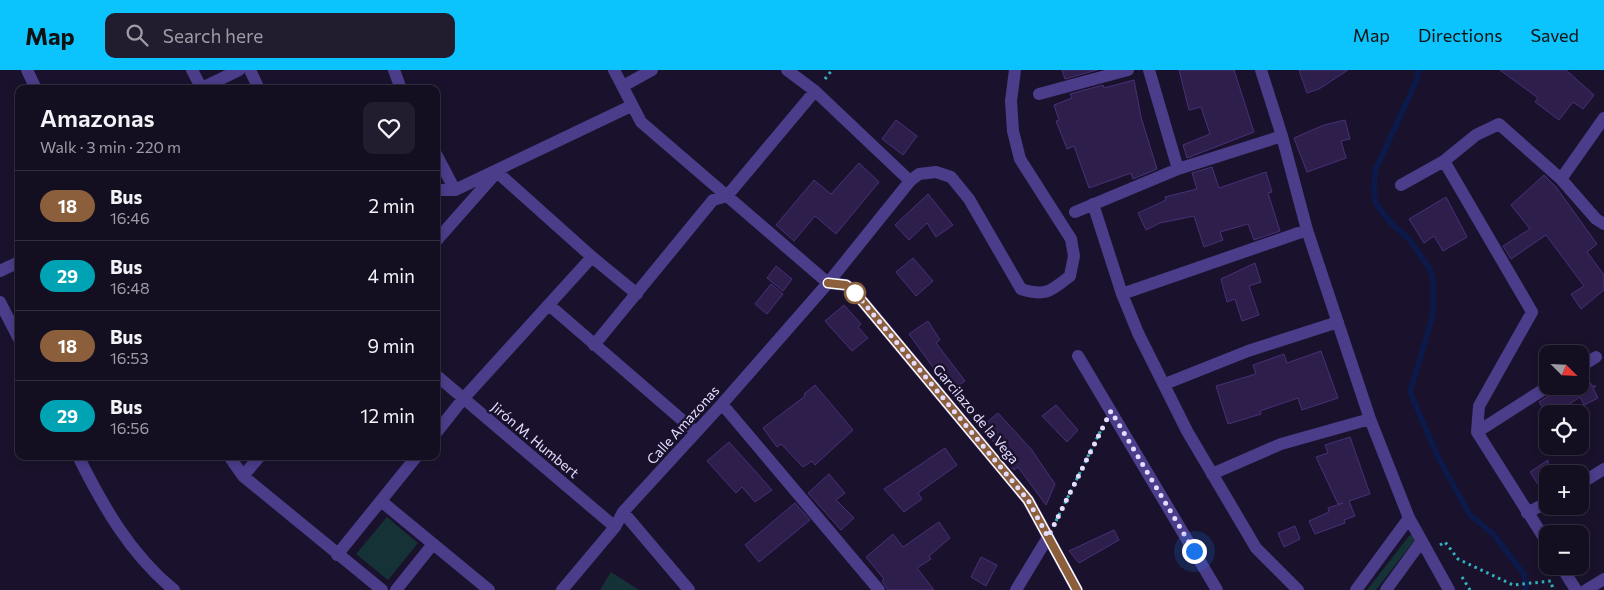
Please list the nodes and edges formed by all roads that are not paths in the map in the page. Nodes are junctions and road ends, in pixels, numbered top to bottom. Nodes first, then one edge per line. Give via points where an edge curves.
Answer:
1 (27, 70) edge
2 (192, 70) edge
3 (239, 70) edge
4 (250, 70) edge
5 (614, 70) edge
6 (652, 70) edge
7 (787, 70) edge
8 (1015, 70) edge
9 (1128, 70) edge
10 (1149, 70) edge
11 (1261, 70) edge
12 (397, 72) edge
13 (34, 85) edge
14 (200, 85) edge
15 (208, 85) edge
16 (257, 85) edge
17 (401, 85) edge
18 (622, 86) junction
19 (816, 91) junction
20 (1038, 94) dead end
21 (632, 106) junction
22 (1604, 118) edge
23 (1282, 136) junction
24 (1444, 161) junction
25 (440, 162) edge
26 (1178, 169) junction
27 (497, 172) junction
28 (915, 178) junction
29 (1561, 179) junction
30 (1401, 185) dead end
31 (440, 190) edge
32 (455, 190) junction
33 (727, 196) junction
34 (1093, 204) junction
35 (1075, 212) dead end
36 (1600, 221) edge
37 (1306, 230) junction
38 (1604, 234) edge
39 (440, 236) edge
40 (592, 258) junction
41 (15, 264) edge
42 (0, 271) edge
43 (828, 283) junction
44 (638, 294) junction
45 (1122, 294) junction
46 (0, 302) edge
47 (549, 304) junction
48 (1338, 322) junction
49 (15, 331) edge
50 (594, 345) junction
51 (1078, 356) dead end
52 (1596, 357) dead end
53 (1589, 361) edge
54 (440, 379) edge
55 (1165, 384) junction
56 (1539, 392) edge
57 (463, 399) junction
58 (722, 404) junction
59 (1370, 419) junction
60 (440, 428) edge
61 (696, 432) junction
62 (1478, 432) junction
63 (80, 460) edge
64 (232, 460) edge
65 (256, 460) edge
66 (414, 460) edge
67 (1604, 469) edge
68 (1212, 474) junction
69 (242, 476) junction
70 (1589, 478) edge
71 (381, 501) junction
72 (1539, 507) edge
73 (623, 512) junction
74 (1528, 513) junction
75 (1409, 518) junction
76 (615, 527) junction
77 (1539, 530) edge
78 (1048, 537) junction
79 (1421, 542) junction
80 (433, 544) junction
81 (337, 556) junction
82 (1567, 575) edge
83 (1604, 579) edge
84 (174, 590) edge
85 (382, 590) edge
86 (396, 590) edge
87 (488, 590) edge
88 (562, 590) edge
89 (690, 590) edge
90 (879, 590) edge
91 (1016, 590) edge
92 (1077, 590) edge
93 (1217, 590) edge
94 (1298, 590) edge
95 (1356, 590) edge
96 (1386, 590) edge
97 (1449, 590) edge
98 (1576, 590) edge
99 (1586, 590) edge

1 - 13 street
2 - 14 street
3 - 15 street
4 - 16 street
5 - 18 street
6 - 18 street
7 - 19 street
8 - 28 street via 1011,101 1013,131 1020,159 1071,239 1074,256 1070,276 1053,289 1037,294 1021,289 969,199 951,177 936,172
9 - 20 street
10 - 26 street
11 - 23 street
12 - 17 street
18 - 21 street
19 - 28 street
19 - 33 street
21 - 27 street
21 - 33 street via 641,122
22 - 29 street
23 - 26 street
23 - 37 street
24 - 29 street via 1476,136 1499,124
24 - 30 street
24 - 62 street via 1532,312 1478,406
25 - 32 street
26 - 34 street
27 - 32 street
27 - 39 street
27 - 40 street
28 - 43 street, Calle Amazonas
29 - 36 street
31 - 32 street
33 - 43 street
33 - 44 street via 713,200
34 - 35 street
34 - 45 street
36 - 38 street
37 - 45 street
37 - 48 street
40 - 44 street
40 - 47 street
41 - 42 street
43 - 58 street, Calle Amazonas
43 - 78 street, Garcilazo de la Vega via 846,285 853,290 1028,500
44 - 50 street
45 - 55 street
46 - 49 street
47 - 50 street
47 - 57 street
48 - 55 street via 1248,351
48 - 59 street
50 - 61 street
51 - 93 street
52 - 53 street
54 - 57 street, Jirón M. Humbert
55 - 68 street
56 - 62 street
57 - 60 street
57 - 76 street, Jirón M. Humbert
58 - 61 street, Calle Amazonas
58 - 90 street
59 - 68 street via 1281,444
59 - 75 street
61 - 73 street, Calle Amazonas
62 - 74 street
63 - 84 street via 125,539
64 - 69 street
65 - 69 street
66 - 71 street
67 - 70 street
68 - 94 street via 1256,548
69 - 81 street
71 - 80 street
71 - 81 street
72 - 74 street
73 - 76 street, Calle Amazonas
73 - 89 street
74 - 77 street
75 - 79 street
75 - 95 street
76 - 88 street, Calle Amazonas
78 - 91 street
78 - 92 street, Garcilazo de la Vega
79 - 96 street
79 - 97 street
80 - 86 street
80 - 87 street
81 - 85 street
82 - 98 street
83 - 99 street

